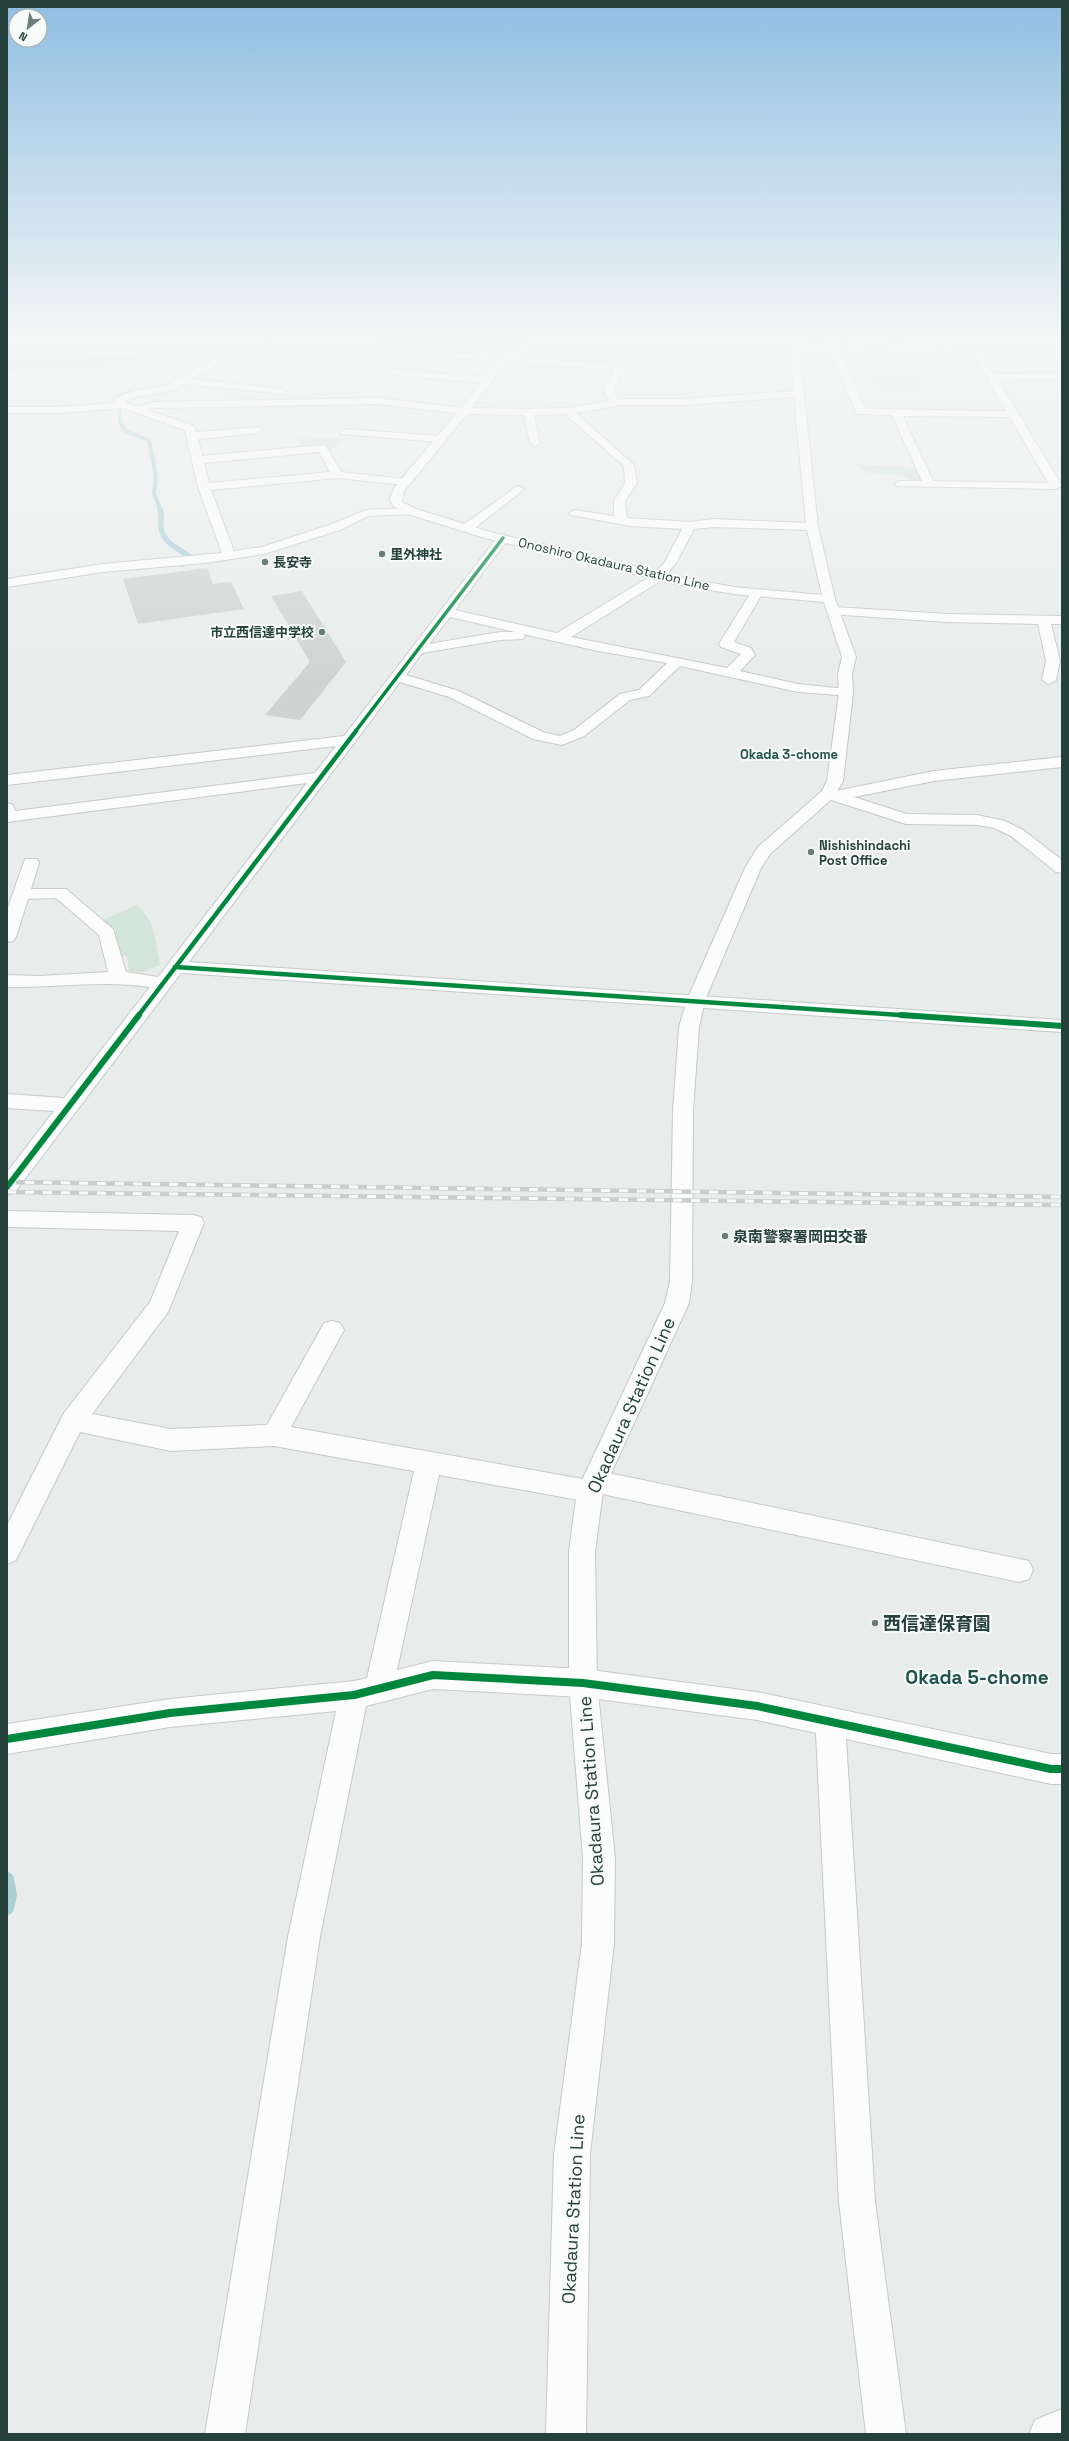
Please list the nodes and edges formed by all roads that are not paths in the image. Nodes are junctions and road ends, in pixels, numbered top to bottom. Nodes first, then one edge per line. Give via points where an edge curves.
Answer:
1 (196, 451) edge
2 (292, 451) edge
3 (324, 451) edge
4 (431, 451) edge
5 (613, 451) edge
6 (805, 451) edge
7 (914, 451) edge
8 (1035, 451) edge
9 (198, 460) junction
10 (337, 475) junction
11 (406, 482) junction
12 (900, 484) dead end
13 (930, 485) junction
14 (204, 487) junction
15 (518, 489) dead end
16 (410, 511) junction
17 (575, 513) dead end
18 (622, 521) junction
19 (690, 526) junction
20 (812, 527) junction
21 (467, 528) junction
22 (503, 538) junction
23 (229, 556) junction
24 (658, 576) junction
25 (7, 583) edge
26 (756, 594) junction
27 (831, 605) junction
28 (447, 612) junction
29 (1062, 620) edge
30 (1044, 621) junction
31 (539, 633) junction
32 (559, 638) junction
33 (418, 650) junction
34 (677, 661) junction
35 (730, 673) junction
36 (397, 677) junction
37 (1049, 680) dead end
38 (846, 693) junction
39 (349, 740) junction
40 (1062, 762) edge
41 (320, 778) junction
42 (7, 780) edge
43 (832, 795) junction
44 (7, 808) edge
45 (31, 863) dead end
46 (1062, 868) edge
47 (21, 894) junction
48 (7, 937) edge
49 (175, 967) junction
50 (118, 978) junction
51 (7, 981) edge
52 (163, 983) junction
53 (696, 1000) junction
54 (1062, 1026) edge
55 (7, 1101) edge
56 (69, 1105) junction
57 (16, 1164) edge
58 (7, 1187) edge
59 (7, 1219) edge
60 (332, 1330) dead end
61 (73, 1420) junction
62 (274, 1435) junction
63 (429, 1463) junction
64 (592, 1486) junction
65 (7, 1552) edge
66 (1020, 1570) dead end
67 (583, 1683) junction
68 (366, 1692) junction
69 (830, 1722) junction
70 (7, 1739) edge
71 (1062, 1769) edge
72 (1062, 2429) edge
73 (225, 2434) edge
74 (566, 2434) edge
75 (886, 2434) edge
76 (1048, 2434) edge

1 - 9 street
2 - 9 street
3 - 10 street
4 - 11 street, Onoshiro Okadaura Station Line
5 - 18 street via 629,465 631,483 618,501 618,512
6 - 20 street
7 - 13 street
8 - 13 street via 1056,486
9 - 14 street
10 - 11 street
10 - 14 street
11 - 16 street, Onoshiro Okadaura Station Line via 398,490 395,499 402,508
12 - 13 street
14 - 23 street
15 - 21 street
16 - 21 street, Onoshiro Okadaura Station Line
16 - 23 street via 366,513 298,540 264,550
17 - 18 street
18 - 19 street
19 - 20 street via 714,523
19 - 24 street via 670,563
20 - 27 street
21 - 22 street, Onoshiro Okadaura Station Line
22 - 24 street, Onoshiro Okadaura Station Line
22 - 28 street
23 - 25 street via 103,568
24 - 26 street, Onoshiro Okadaura Station Line
24 - 32 street
26 - 27 street, Onoshiro Okadaura Station Line
26 - 35 street via 726,644 746,651 748,655
27 - 30 street, Onoshiro Okadaura Station Line
27 - 38 street via 849,657 845,674
28 - 31 street
28 - 33 street
29 - 30 street, Onoshiro Okadaura Station Line
30 - 37 street via 1052,661
31 - 32 street
31 - 33 street via 500,636
32 - 34 street
33 - 36 street
34 - 35 street
34 - 36 street via 644,693 625,697 578,733 562,741 538,736 454,694
35 - 38 street via 798,688
36 - 39 street
38 - 43 street via 840,752
39 - 41 street
39 - 42 street
40 - 43 street via 934,776
41 - 44 street via 8,817
41 - 49 street
43 - 46 street via 906,819 977,820 999,824 1017,833
43 - 53 street via 764,851 753,868
45 - 47 street
47 - 48 street
47 - 50 street via 60,893 107,933
49 - 52 street
49 - 53 street
50 - 51 street
50 - 52 street
52 - 56 street
53 - 54 street
53 - 64 street, Okadaura Station Line via 689,1027 683,1111 681,1281 677,1303
55 - 56 street
56 - 57 street
57 - 58 street
59 - 61 street via 193,1223 160,1306
60 - 62 street
61 - 62 street via 171,1440
61 - 65 street
62 - 63 street
63 - 64 street
63 - 68 street
64 - 66 street
64 - 67 street, Okadaura Station Line via 582,1552
67 - 68 street via 433,1675
67 - 69 street via 757,1706
67 - 74 street, Okadaura Station Line via 599,1858 598,1943 572,2154
68 - 70 street via 170,1713
68 - 73 street via 304,1937
69 - 71 street via 1051,1769
69 - 75 street via 857,2202
72 - 76 street

